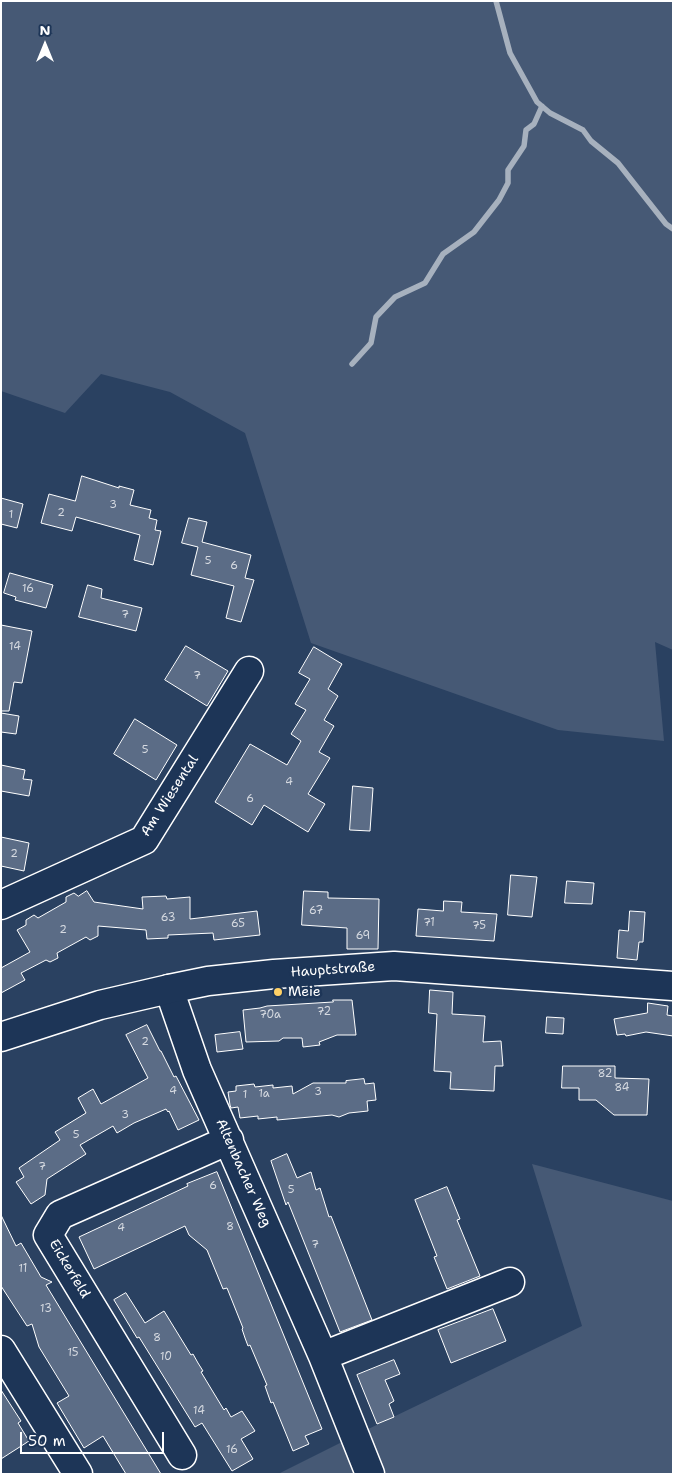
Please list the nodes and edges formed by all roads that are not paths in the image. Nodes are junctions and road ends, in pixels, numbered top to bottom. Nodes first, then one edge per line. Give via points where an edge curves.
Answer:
1 (248, 671) dead end
2 (1, 905) edge
3 (673, 986) edge
4 (169, 989) junction
5 (1, 1036) edge
6 (230, 1140) junction
7 (510, 1282) dead end
8 (1, 1350) edge
9 (323, 1356) junction
10 (182, 1455) dead end
11 (78, 1474) edge
12 (370, 1474) edge

1 - 2 street, Am Wiesental via 144,840
3 - 4 street, Hauptstraße via 394,966 208,981
4 - 5 street, Hauptstraße via 100,1005
4 - 6 street, Altenbacher Weg via 197,1070
6 - 9 street, Altenbacher Weg
6 - 10 street, Eickerfeld via 60,1215 48,1235
7 - 9 street
8 - 11 street
9 - 12 street, Altenbacher Weg

